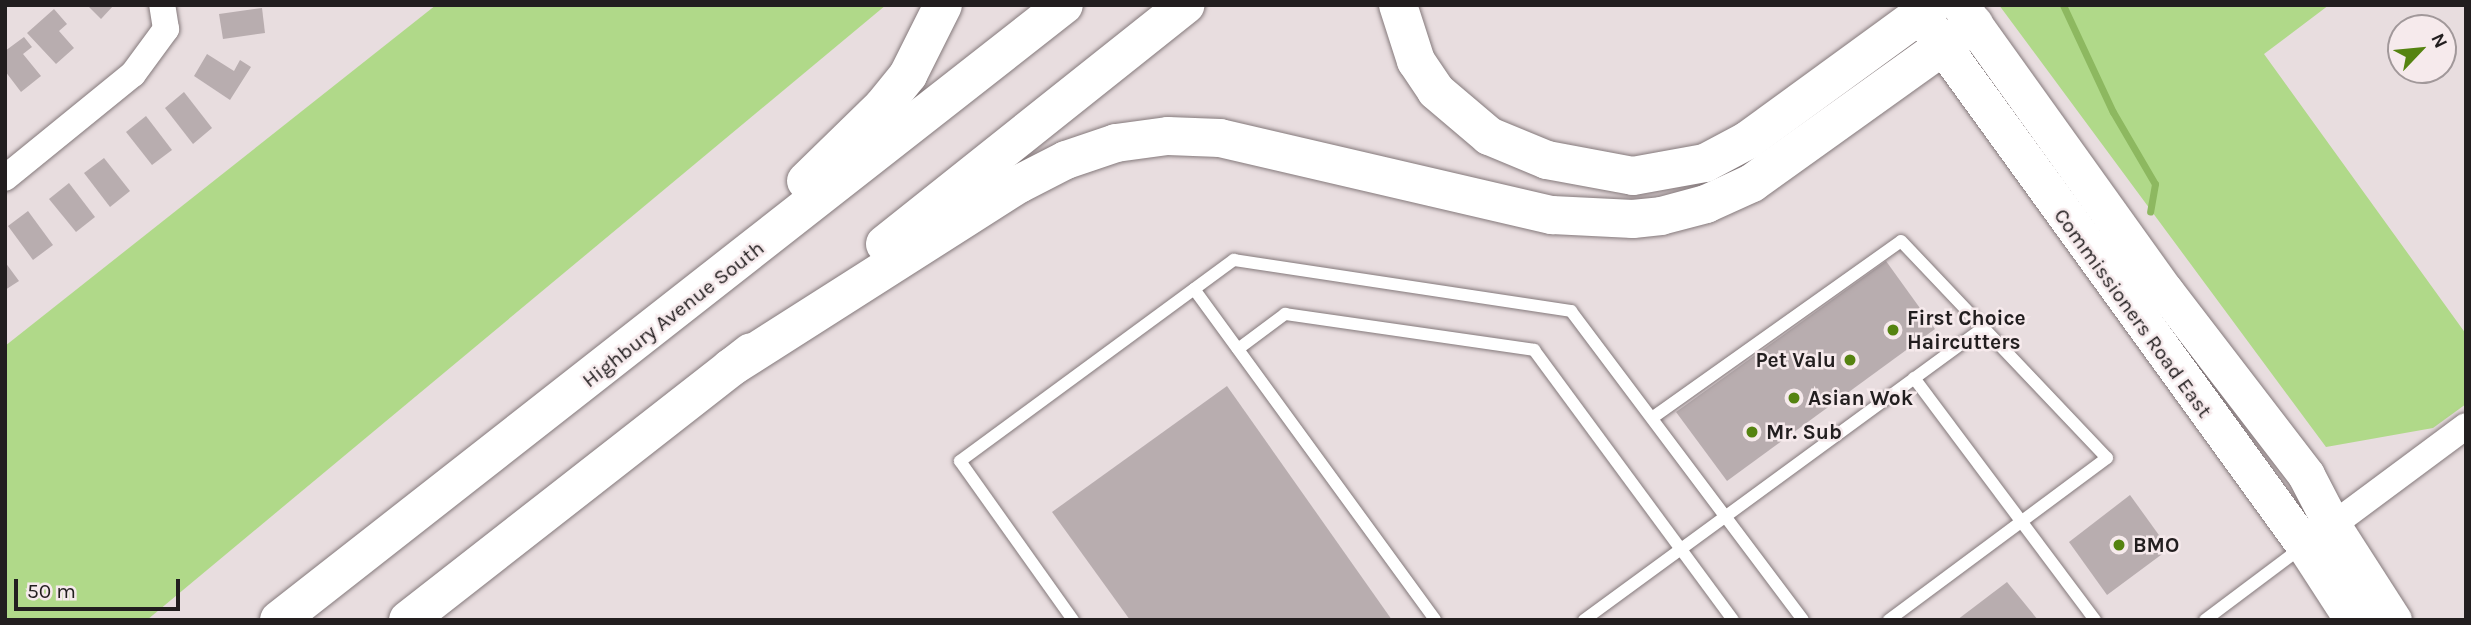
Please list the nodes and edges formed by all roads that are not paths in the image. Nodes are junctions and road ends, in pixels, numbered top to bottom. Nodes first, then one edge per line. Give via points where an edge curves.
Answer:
1 (162, 5) edge
2 (943, 5) edge
3 (1064, 5) edge
4 (1185, 5) edge
5 (1398, 5) edge
6 (1922, 8) edge
7 (1967, 15) edge
8 (1943, 47) junction
9 (5, 178) edge
10 (1194, 289) junction
11 (660, 324) junction
12 (1983, 328) junction
13 (1238, 349) junction
14 (730, 368) junction
15 (1914, 378) junction
16 (1652, 418) junction
17 (2466, 426) edge
18 (1724, 515) junction
19 (2021, 522) junction
20 (2318, 535) junction
21 (1680, 548) junction
22 (279, 620) edge
23 (408, 620) edge
24 (1073, 620) edge
25 (1435, 620) edge
26 (1584, 620) edge
27 (1733, 620) edge
28 (1803, 620) edge
29 (1889, 620) edge
30 (2095, 620) edge
31 (2205, 620) edge
32 (2353, 620) edge
33 (2393, 620) edge

1 - 9 street via 166,29 133,74
2 - 11 highway via 908,75 883,106
3 - 11 highway, Highbury Avenue South
4 - 14 highway
5 - 6 highway via 1416,61 1436,91 1489,136 1548,160 1633,176 1704,163 1748,140
6 - 8 main road, Commissioners Road East
7 - 8 highway
7 - 20 main road, Commissioners Road East via 2165,291 2306,475
8 - 14 highway via 1752,183 1684,211 1633,219 1552,215 1220,138 1168,136 1116,143 1066,160 1019,184
8 - 20 main road, Commissioners Road East
10 - 13 lane
10 - 16 lane via 1234,260 1571,311
10 - 24 lane via 960,461
11 - 22 highway, Highbury Avenue South
12 - 15 lane
12 - 16 lane via 1901,242
12 - 19 lane via 2107,458
13 - 21 lane via 1285,314 1534,349
13 - 25 lane
14 - 23 highway
15 - 18 lane
15 - 19 lane
16 - 18 lane
17 - 20 street
18 - 21 lane
18 - 28 lane
19 - 29 lane
19 - 30 lane
20 - 31 lane
20 - 32 main road, Commissioners Road East
20 - 33 main road, Commissioners Road East
21 - 26 lane
21 - 27 lane

